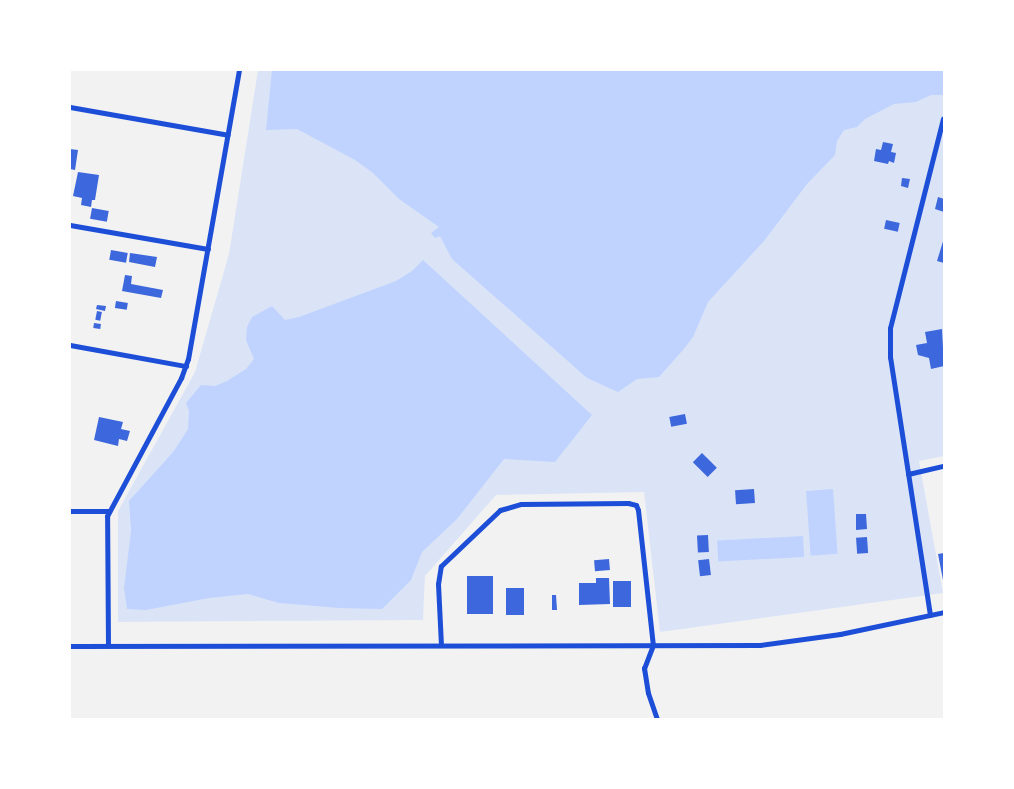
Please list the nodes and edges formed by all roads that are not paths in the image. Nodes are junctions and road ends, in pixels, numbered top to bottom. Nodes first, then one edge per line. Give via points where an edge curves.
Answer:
1 (240, 70) edge
2 (70, 107) edge
3 (943, 119) edge
4 (228, 135) junction
5 (70, 226) edge
6 (208, 249) junction
7 (70, 345) edge
8 (186, 366) junction
9 (944, 466) edge
10 (908, 474) junction
11 (70, 510) edge
12 (108, 511) junction
13 (944, 612) edge
14 (930, 615) junction
15 (108, 645) junction
16 (653, 645) junction
17 (70, 646) edge
18 (441, 646) junction
19 (657, 719) edge

1 - 4 street
2 - 4 street
3 - 10 street via 890,328 890,357
4 - 6 street
5 - 6 street
6 - 8 street
7 - 8 street
8 - 12 street
9 - 10 street
10 - 14 street
11 - 12 street
12 - 15 street
13 - 14 street
14 - 16 street via 840,634 760,644
15 - 17 street
15 - 18 street
16 - 18 street
16 - 18 street via 638,510 636,505 628,503 521,504 500,510 440,566
16 - 19 street via 644,668

